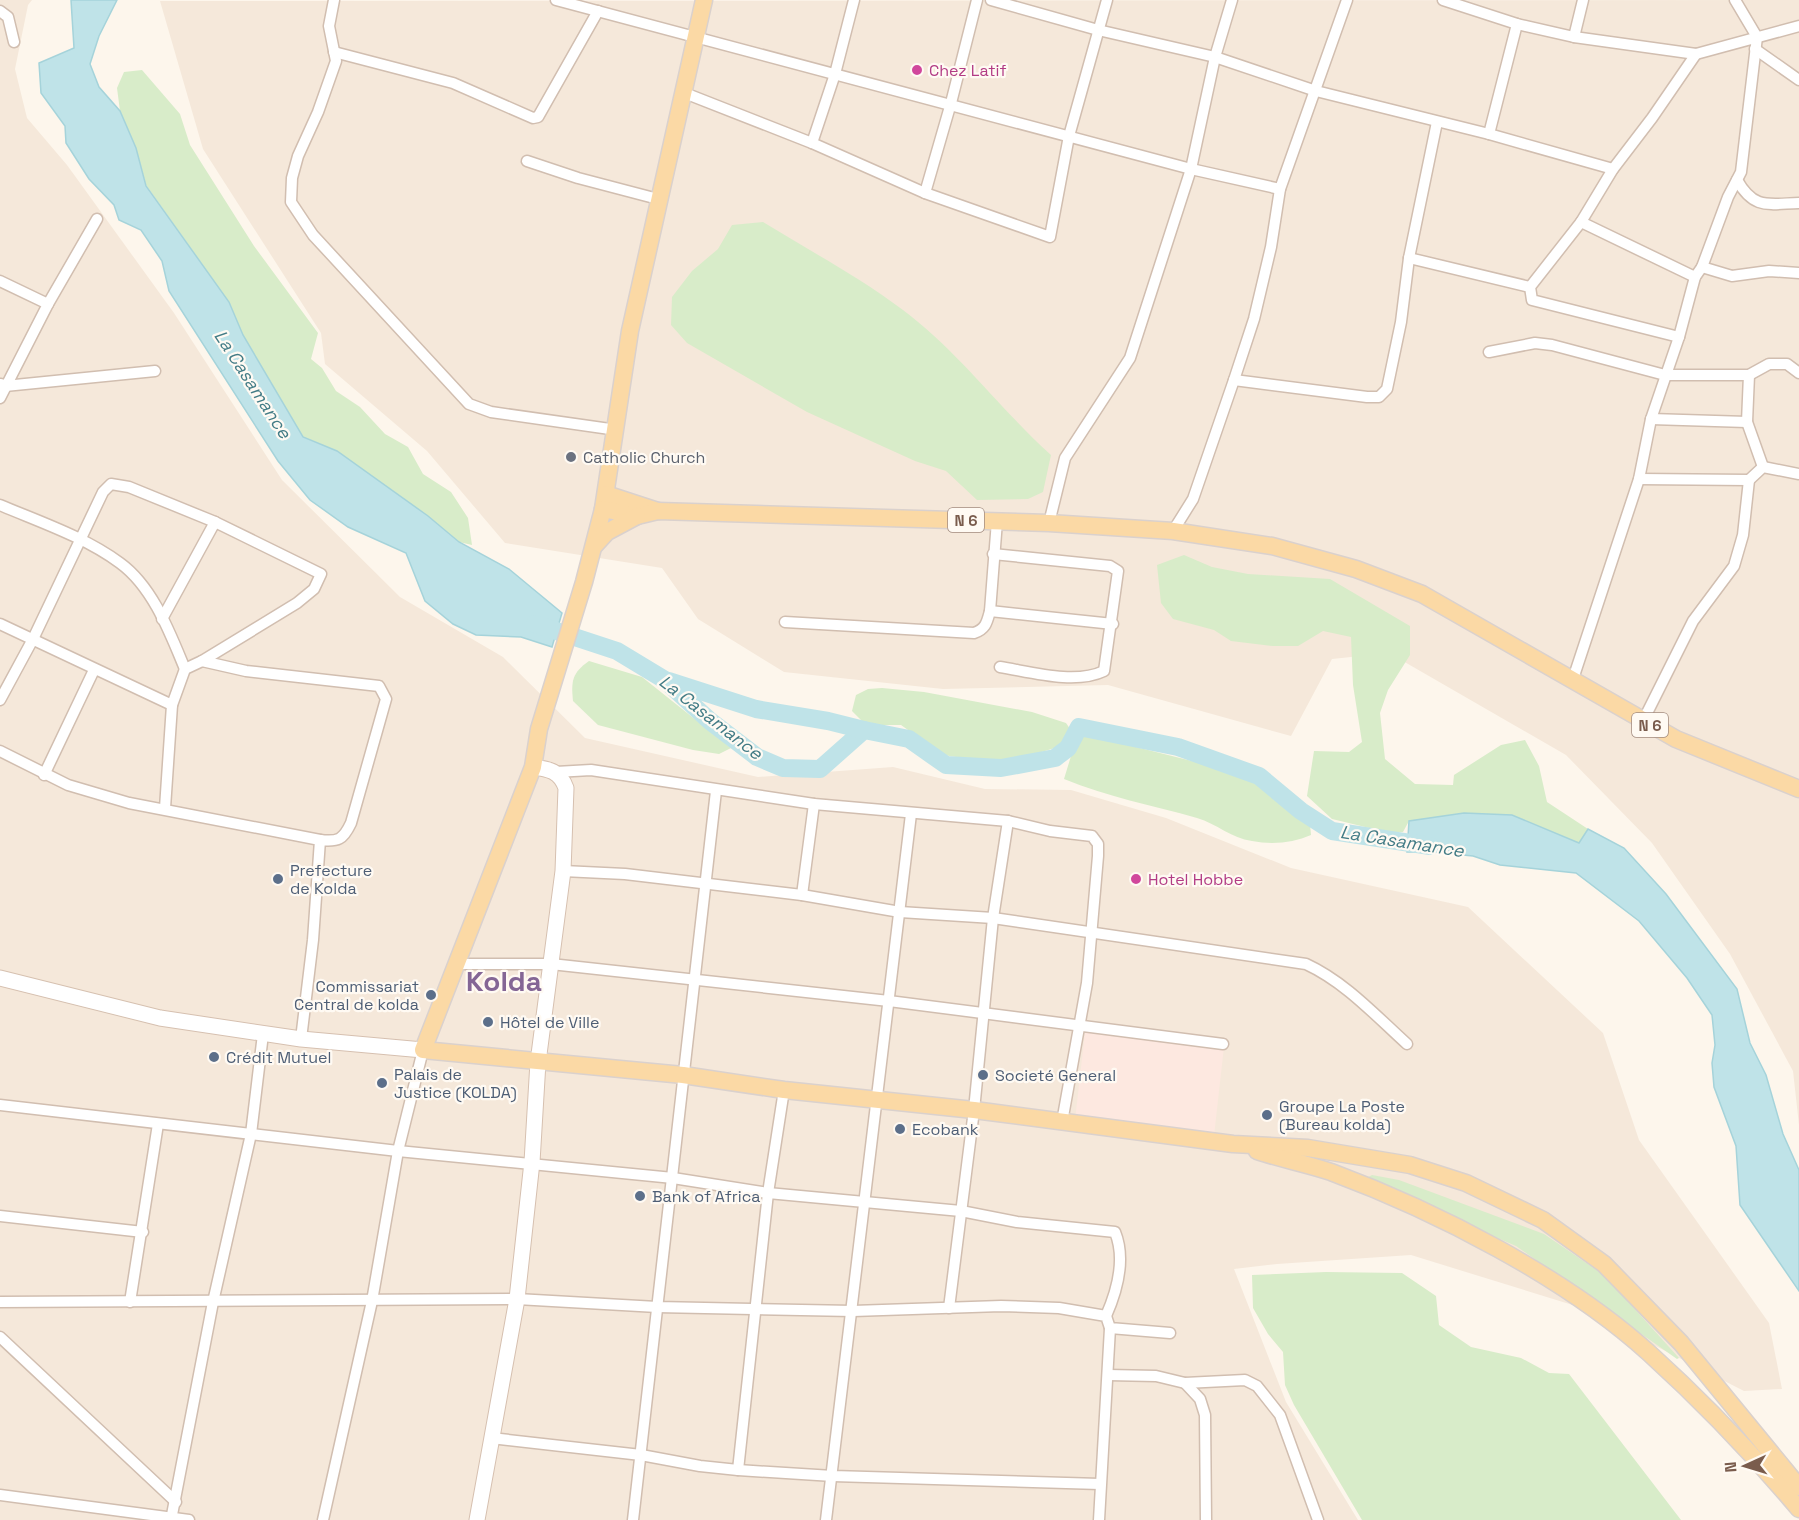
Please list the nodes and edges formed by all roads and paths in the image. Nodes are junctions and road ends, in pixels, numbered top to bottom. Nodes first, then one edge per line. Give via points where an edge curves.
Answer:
1 (334, 0) edge
2 (556, 0) edge
3 (704, 0) edge
4 (854, 0) edge
5 (977, 0) edge
6 (991, 0) edge
7 (1107, 0) edge
8 (1232, 0) edge
9 (1347, 0) edge
10 (1443, 0) edge
11 (1583, 0) edge
12 (1735, 0) edge
13 (1462, 2) edge
14 (0, 11) edge
15 (598, 11) junction
16 (1517, 24) junction
17 (1799, 26) edge
18 (1098, 30) junction
19 (694, 36) junction
20 (1574, 37) junction
21 (14, 42) dead end
22 (1756, 43) junction
23 (334, 52) junction
24 (1696, 54) junction
25 (1215, 57) junction
26 (835, 74) junction
27 (1799, 80) edge
28 (1316, 91) junction
29 (682, 92) junction
30 (951, 103) junction
31 (1437, 122) junction
32 (1490, 134) junction
33 (1069, 136) junction
34 (812, 143) junction
35 (527, 161) dead end
36 (1191, 169) junction
37 (1613, 169) junction
38 (1737, 180) junction
39 (1280, 189) junction
40 (925, 193) junction
41 (658, 199) junction
42 (1799, 203) edge
43 (97, 219) dead end
44 (1581, 222) junction
45 (1408, 258) junction
46 (1702, 267) junction
47 (1799, 273) edge
48 (1695, 277) junction
49 (0, 281) edge
50 (1530, 287) junction
51 (48, 304) junction
52 (1679, 337) junction
53 (1489, 352) dead end
54 (155, 371) dead end
55 (1799, 373) edge
56 (1665, 375) junction
57 (1749, 375) junction
58 (1234, 380) junction
59 (3, 384) edge
60 (0, 398) edge
61 (1652, 419) junction
62 (1747, 422) junction
63 (617, 430) junction
64 (1763, 466) junction
65 (1799, 474) edge
66 (1639, 479) junction
67 (1749, 480) junction
68 (604, 501) junction
69 (0, 505) edge
70 (658, 512) junction
71 (637, 516) junction
72 (997, 521) junction
73 (215, 522) junction
74 (1049, 523) junction
75 (1173, 531) junction
76 (80, 539) junction
77 (595, 545) junction
78 (993, 554) junction
79 (990, 611) junction
80 (162, 619) junction
81 (785, 622) dead end
82 (0, 624) edge
83 (1113, 624) junction
84 (33, 639) junction
85 (202, 661) junction
86 (1000, 667) dead end
87 (185, 669) junction
88 (94, 670) junction
89 (1572, 682) junction
90 (0, 700) edge
91 (172, 705) junction
92 (1643, 721) junction
93 (0, 751) edge
94 (533, 767) junction
95 (556, 772) junction
96 (44, 775) junction
97 (1799, 789) edge
98 (716, 791) junction
99 (814, 804) junction
100 (165, 808) junction
101 (911, 814) junction
102 (1008, 821) junction
103 (320, 840) junction
104 (562, 871) junction
105 (705, 885) junction
106 (802, 895) junction
107 (900, 912) junction
108 (993, 918) junction
109 (1090, 932) junction
110 (458, 964) junction
111 (551, 964) junction
112 (0, 978) edge
113 (695, 980) junction
114 (889, 1001) junction
115 (983, 1012) junction
116 (1080, 1027) junction
117 (263, 1034) junction
118 (301, 1039) junction
119 (1223, 1044) dead end
120 (1407, 1044) dead end
121 (423, 1050) junction
122 (538, 1062) junction
123 (683, 1075) junction
124 (784, 1090) junction
125 (876, 1100) junction
126 (0, 1105) edge
127 (974, 1110) junction
128 (1062, 1122) junction
129 (158, 1124) junction
130 (251, 1134) junction
131 (1233, 1144) junction
132 (398, 1151) junction
133 (532, 1162) junction
134 (673, 1178) junction
135 (768, 1193) junction
136 (866, 1202) junction
137 (961, 1211) junction
138 (0, 1216) edge
139 (143, 1232) junction
140 (517, 1299) junction
141 (372, 1301) junction
142 (0, 1302) edge
143 (130, 1302) junction
144 (213, 1302) junction
145 (657, 1307) junction
146 (756, 1307) junction
147 (949, 1308) junction
148 (853, 1311) junction
149 (1106, 1316) junction
150 (1110, 1328) junction
151 (1170, 1333) dead end
152 (0, 1337) edge
153 (1108, 1375) junction
154 (1185, 1383) junction
155 (491, 1438) junction
156 (641, 1455) junction
157 (738, 1470) junction
158 (833, 1476) junction
159 (1100, 1484) junction
160 (1799, 1487) edge
161 (0, 1495) edge
162 (176, 1502) junction
163 (1799, 1509) edge
164 (176, 1519) edge
165 (189, 1520) edge
166 (323, 1520) edge
167 (477, 1520) edge
168 (633, 1520) edge
169 (826, 1520) edge
170 (1100, 1520) edge
171 (1206, 1520) edge
172 (1318, 1520) edge

1 - 23 street via 329,26
2 - 15 street
3 - 19 main road
4 - 26 street
5 - 30 street
6 - 18 street
7 - 18 street
8 - 25 street
9 - 28 street
10 - 13 street
11 - 20 street
12 - 22 street
13 - 16 street
14 - 21 street via 8,17
15 - 19 street
15 - 23 street via 538,117 533,118 453,83
16 - 20 street
16 - 32 street
17 - 22 street
18 - 25 street
18 - 33 street
19 - 26 street
19 - 29 main road
20 - 24 street
22 - 24 street
22 - 27 street
22 - 38 street via 1746,137
23 - 63 street via 336,61 292,178 291,202 313,235 469,404 491,412
24 - 37 street
25 - 28 street
25 - 36 street
26 - 30 street
26 - 34 street
28 - 31 street
28 - 39 street
29 - 34 street
29 - 41 main road
30 - 33 street
30 - 40 street
31 - 32 street
31 - 45 street
32 - 37 street
33 - 36 street
33 - 40 street via 1050,237
34 - 40 street
35 - 41 street
36 - 39 street
36 - 74 street via 1130,358 1065,458
37 - 44 street
38 - 42 street via 1746,196 1756,203
38 - 46 street
39 - 58 street via 1254,319
41 - 63 main road via 630,331
43 - 51 street
44 - 48 street
44 - 50 street
45 - 50 street
45 - 58 street via 1401,322 1387,389 1379,397
46 - 47 street via 1732,276 1769,271
46 - 48 street
48 - 52 street
49 - 51 street
50 - 52 street via 1532,300
51 - 59 street
52 - 56 street
53 - 56 street via 1535,343 1552,345
54 - 59 street
55 - 57 street via 1787,364 1769,364
56 - 57 street
56 - 61 street
57 - 62 street
58 - 75 street via 1193,499
59 - 60 street
61 - 62 street
61 - 66 street
62 - 64 street
63 - 68 main road
64 - 65 street
64 - 67 street
66 - 67 street
66 - 89 street
67 - 92 street via 1743,535 1734,566 1693,621
68 - 70 main road, N 6
68 - 71 main road, N 6
68 - 77 main road
69 - 76 street
70 - 71 main road, N 6
70 - 72 main road, N 6
71 - 77 main road via 607,532
72 - 74 main road, N 6
72 - 78 street
73 - 76 street via 129,487 111,484 103,492
73 - 80 street
73 - 85 street via 321,574 314,589 297,603
74 - 75 main road, N 6
75 - 89 main road, N 6 via 1272,546 1356,569 1422,594
76 - 80 street via 122,564
76 - 84 street
77 - 94 main road via 539,729
78 - 79 street
78 - 83 street via 1116,568
79 - 81 street via 986,626 974,633
79 - 83 street
80 - 87 street
82 - 84 street
83 - 86 street via 1104,671 1092,676
84 - 88 street
84 - 90 street
85 - 87 street
85 - 103 street via 246,671 380,686 386,699 351,823 345,836 336,842
87 - 91 street
88 - 91 street
88 - 96 street
89 - 92 main road, N 6
91 - 100 street
92 - 97 main road, N 6 via 1676,739
93 - 96 street
94 - 95 main road
94 - 110 main road
95 - 98 street via 591,770
95 - 104 main road via 566,788
96 - 100 street via 129,803
98 - 99 street
98 - 105 street
99 - 101 street
99 - 106 street
100 - 103 street
101 - 102 street
101 - 107 street
102 - 108 street
102 - 109 street via 1092,836 1098,844
103 - 118 street
104 - 105 street via 625,874
104 - 111 main road
105 - 106 street
105 - 113 street
106 - 107 street
107 - 108 street
107 - 114 street
108 - 109 street
108 - 115 street
109 - 116 street
109 - 120 street via 1306,964 1345,987
110 - 111 street
110 - 121 main road
111 - 113 street
111 - 122 main road
112 - 117 main road via 160,1018
113 - 114 street
113 - 123 street
114 - 115 street
114 - 125 street
115 - 116 street
115 - 127 street
116 - 119 street
116 - 128 street
117 - 118 main road
117 - 130 street
118 - 121 main road
121 - 122 main road
121 - 132 street
122 - 123 main road
122 - 133 main road
123 - 124 main road
123 - 134 street
124 - 125 main road
124 - 135 street
125 - 127 main road
125 - 136 street
126 - 129 street
127 - 128 main road
127 - 137 street
128 - 131 main road
129 - 130 street
129 - 139 street
130 - 132 street
130 - 144 street
131 - 160 main road via 1308,1148 1410,1165 1466,1183 1543,1220 1604,1264 1681,1343
131 - 163 main road via 1330,1172 1408,1204 1455,1226 1582,1301 1648,1352 1757,1459
132 - 133 street
132 - 141 street
133 - 134 street
133 - 140 main road
134 - 135 street
134 - 145 street
135 - 136 street
135 - 146 street
136 - 137 street
136 - 148 street
137 - 147 street
137 - 149 street via 1017,1222 1115,1232 1120,1260 1115,1296
138 - 139 street
139 - 143 street
140 - 141 street
140 - 145 street
140 - 155 main road
141 - 144 street
141 - 166 street
142 - 143 street
143 - 144 street
144 - 162 street
145 - 146 street
145 - 156 street
146 - 148 street
146 - 157 street
147 - 148 street
147 - 149 street via 1059,1308
148 - 158 street
149 - 150 street
150 - 151 street
150 - 153 street
152 - 162 street
153 - 154 street via 1156,1376
153 - 159 street
154 - 171 street via 1200,1399 1205,1415
154 - 172 street via 1245,1380 1257,1386 1280,1415
155 - 156 street
155 - 167 main road
156 - 157 street
156 - 168 street
157 - 158 street
158 - 159 street
158 - 169 street
159 - 170 street
161 - 164 street
162 - 164 street
164 - 165 street

